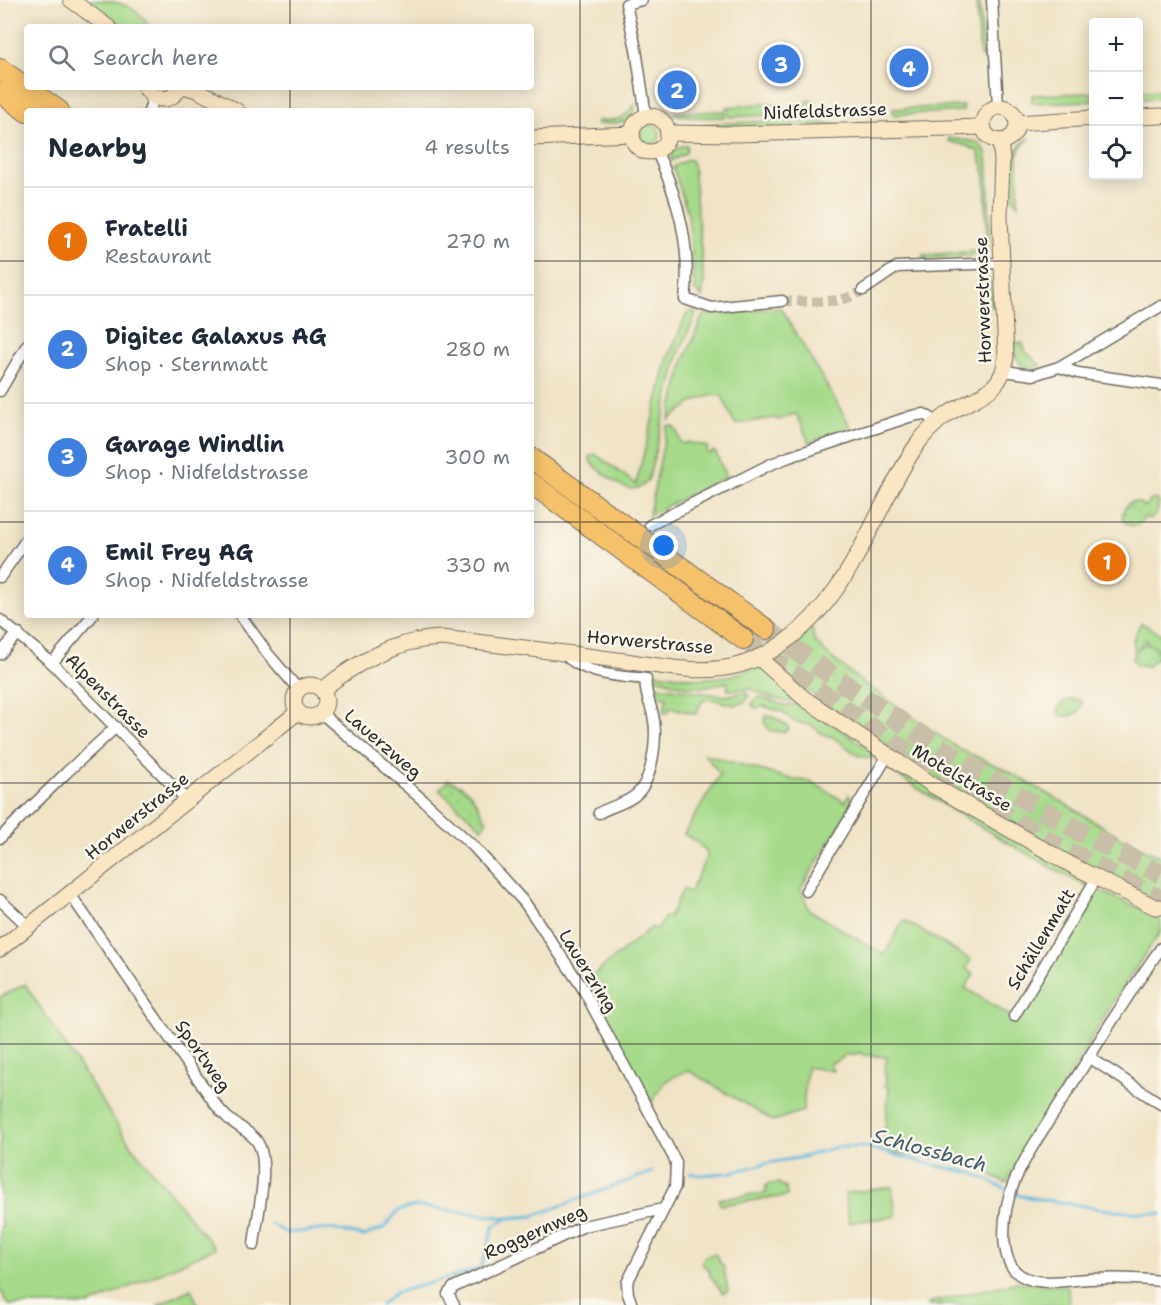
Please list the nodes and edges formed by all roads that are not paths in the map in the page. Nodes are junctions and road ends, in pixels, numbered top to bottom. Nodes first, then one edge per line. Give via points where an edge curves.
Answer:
1 (71, 0) edge
2 (642, 0) edge
3 (992, 0) edge
4 (104, 24) edge
5 (0, 69) edge
6 (24, 86) edge
7 (30, 90) edge
8 (177, 90) edge
9 (197, 90) edge
10 (0, 92) edge
11 (149, 98) edge
12 (998, 107) junction
13 (55, 108) edge
14 (231, 108) edge
15 (24, 110) edge
16 (646, 116) junction
17 (1161, 116) edge
18 (1143, 117) edge
19 (1089, 118) edge
20 (1017, 123) junction
21 (983, 127) junction
22 (668, 133) junction
23 (632, 134) junction
24 (534, 138) edge
25 (1000, 141) junction
26 (656, 150) junction
27 (1001, 264) junction
28 (863, 290) tunnel mouth
29 (782, 301) tunnel mouth
30 (1161, 306) edge
31 (24, 350) edge
32 (1059, 367) junction
33 (1004, 371) junction
34 (1161, 385) edge
35 (0, 391) edge
36 (937, 423) junction
37 (534, 460) edge
38 (534, 485) edge
39 (650, 525) dead end
40 (24, 543) edge
41 (0, 577) edge
42 (90, 618) edge
43 (242, 618) edge
44 (0, 620) edge
45 (766, 629) tunnel mouth
46 (18, 633) junction
47 (743, 639) tunnel mouth
48 (563, 653) junction
49 (0, 654) edge
50 (758, 657) junction
51 (52, 663) junction
52 (298, 689) junction
53 (322, 690) junction
54 (297, 712) junction
55 (321, 713) junction
56 (116, 727) junction
57 (888, 755) junction
58 (188, 801) junction
59 (424, 801) joint
60 (599, 813) dead end
61 (0, 838) edge
62 (1096, 879) junction
63 (806, 891) dead end
64 (70, 894) junction
65 (0, 900) edge
66 (1161, 907) edge
67 (29, 927) junction
68 (1161, 948) edge
69 (0, 949) edge
70 (1014, 1016) dead end
71 (1089, 1057) junction
72 (1161, 1104) edge
73 (663, 1209) junction
74 (254, 1245) dead end
75 (1161, 1281) edge
76 (454, 1305) edge
77 (632, 1305) edge

1 - 4 street
2 - 16 street via 626,4
3 - 12 street
5 - 6 highway
7 - 13 highway
8 - 11 street via 170,98
9 - 14 street
10 - 15 highway
12 - 20 street via 1011,111
12 - 21 street via 986,114
16 - 22 street via 661,119
16 - 23 street via 634,124
17 - 18 street
19 - 20 street
20 - 25 street via 1013,136
21 - 22 street, Nidfeldstrasse
21 - 25 street via 989,137
22 - 26 street via 665,144
23 - 24 street
23 - 26 street via 634,143 642,150
25 - 27 street, Horwerstrasse
26 - 29 street via 681,214 688,281 685,299 712,308
27 - 28 street via 897,267
27 - 33 street, Horwerstrasse
30 - 32 street
31 - 35 street
32 - 33 street via 1033,375
32 - 34 street
33 - 36 street, Horwerstrasse via 994,387
36 - 39 street via 924,414 912,416 789,457
36 - 50 street, Horwerstrasse via 912,451 834,592 796,633
37 - 45 highway
38 - 47 highway
40 - 41 street
42 - 51 street
43 - 52 street
44 - 46 street, Alpenstrasse
46 - 49 street
46 - 51 street, Alpenstrasse
48 - 50 street, Horwerstrasse via 706,669 740,665
48 - 53 street, Horwerstrasse via 426,638 402,644 347,671
48 - 60 street via 578,666 646,679 655,733 646,781 633,797
50 - 57 street, Motelstrasse via 805,699
51 - 56 street, Alpenstrasse
52 - 53 street via 310,685
52 - 54 street via 293,702
53 - 55 street via 326,704
54 - 55 street via 308,717
54 - 58 street, Horwerstrasse
55 - 59 street, Lauerzweg
56 - 58 street, Alpenstrasse
56 - 61 street
57 - 62 street, Motelstrasse via 934,786
57 - 63 street
58 - 64 street, Horwerstrasse
59 - 73 street, Lauerzring via 517,894 582,987 676,1162 675,1187
62 - 66 street, Motelstrasse
62 - 70 street, Schällenmatt
64 - 67 street, Horwerstrasse
64 - 74 street, Sportweg via 216,1105 259,1144 263,1179
65 - 67 street
67 - 69 street, Horwerstrasse
68 - 71 street
71 - 72 street
71 - 75 street via 1033,1147 1011,1192 1004,1231 1007,1255 1016,1271 1036,1281
73 - 76 street, Roggernweg via 584,1226 454,1287 448,1294
73 - 77 street via 627,1282

